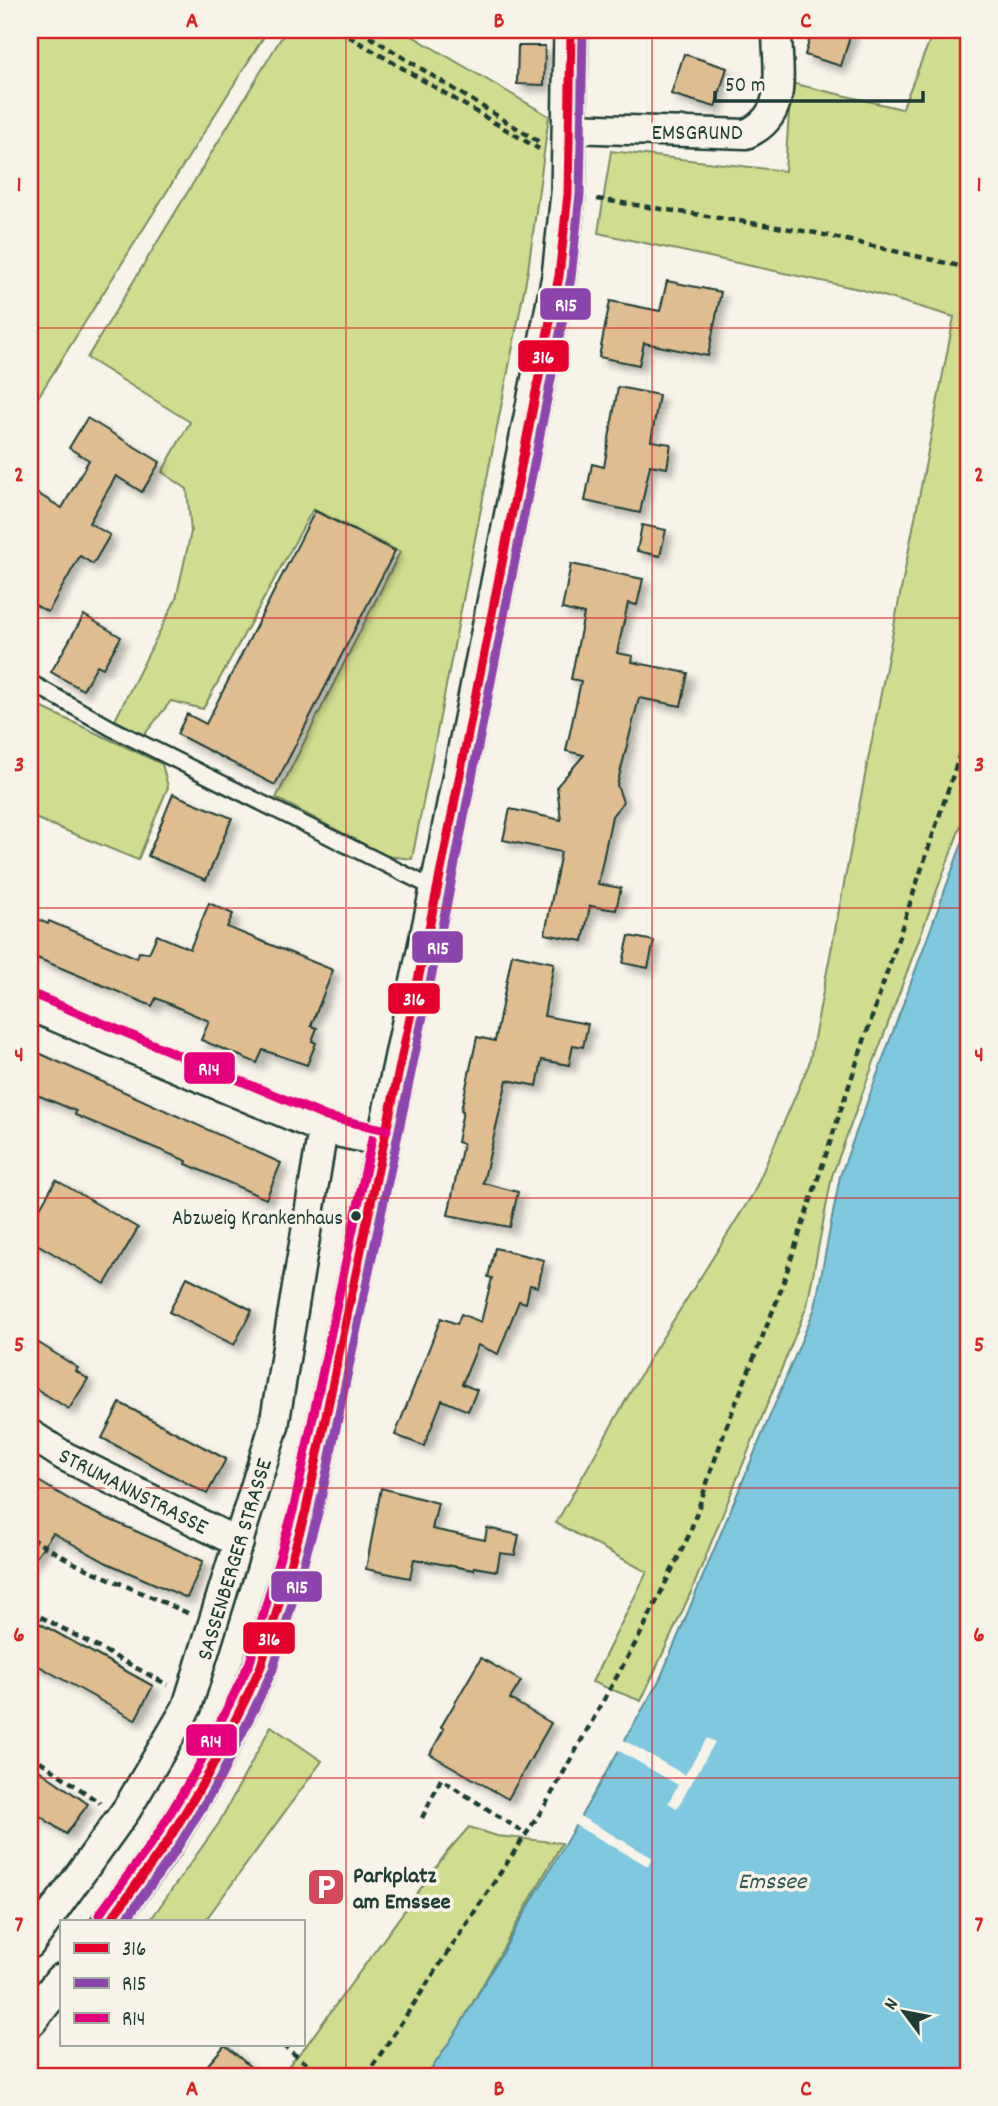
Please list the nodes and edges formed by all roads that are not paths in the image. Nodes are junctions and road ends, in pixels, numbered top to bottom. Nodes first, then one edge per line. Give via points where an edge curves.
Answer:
1 (571, 30) edge
2 (778, 30) edge
3 (569, 146) junction
4 (30, 682) edge
5 (437, 890) junction
6 (30, 1006) edge
7 (323, 1129) junction
8 (384, 1142) junction
9 (30, 1434) edge
10 (239, 1543) junction
11 (110, 1920) edge
12 (30, 1944) edge
13 (60, 1982) edge
14 (30, 2020) edge

1 - 3 street
2 - 3 street, EMSGRUND via 776,108 764,127 746,134
3 - 5 street via 559,276
4 - 5 lane via 111,728
5 - 8 street
6 - 7 street
7 - 8 street
7 - 10 street, SASSENBERGER STRASSE via 274,1426
8 - 11 street via 306,1510 261,1666 209,1773 166,1844
9 - 10 street, STRUMANNSTRASSE via 64,1456
10 - 12 street, SASSENBERGER STRASSE via 190,1697 121,1818
13 - 14 street

